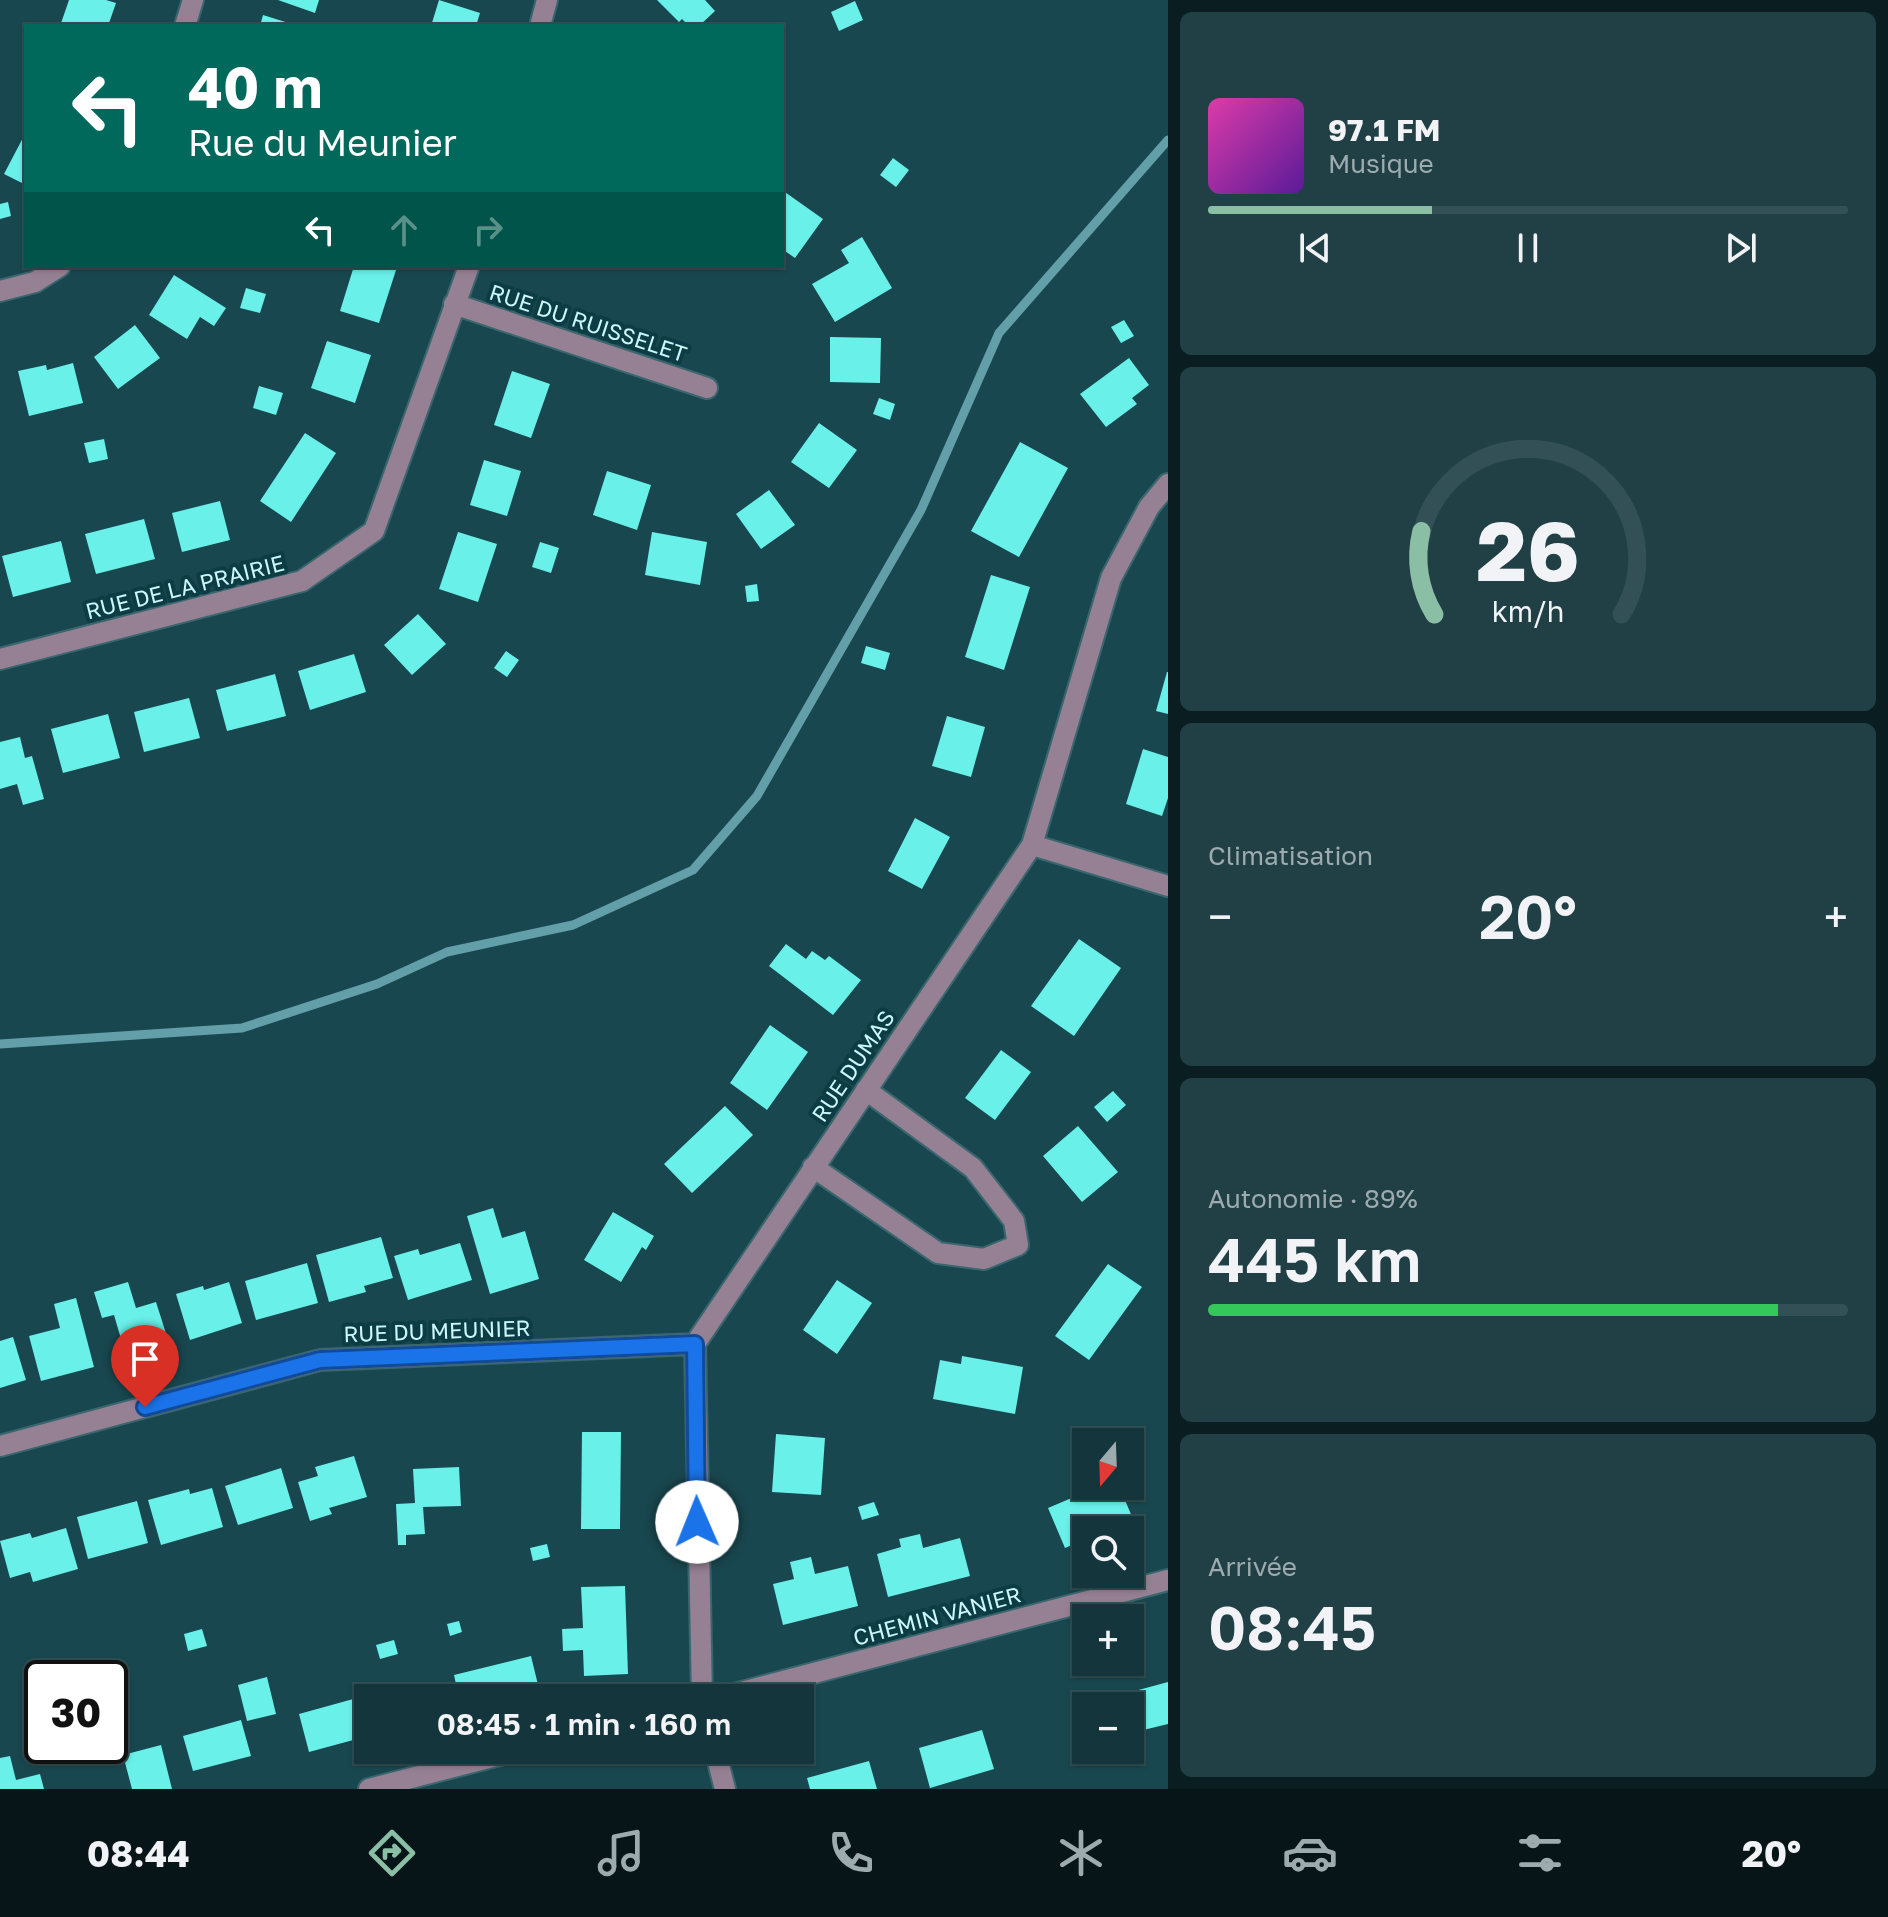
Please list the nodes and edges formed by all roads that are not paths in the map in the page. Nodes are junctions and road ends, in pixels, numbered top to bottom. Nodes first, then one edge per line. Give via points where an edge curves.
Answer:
1 (193, 0) edge
2 (547, 0) edge
3 (186, 24) edge
4 (541, 24) edge
5 (57, 268) edge
6 (468, 268) edge
7 (0, 291) edge
8 (454, 304) junction
9 (707, 388) dead end
10 (1168, 484) edge
11 (0, 659) edge
12 (1032, 845) junction
13 (1168, 886) edge
14 (866, 1090) junction
15 (813, 1167) junction
16 (695, 1344) junction
17 (0, 1446) edge
18 (1168, 1580) edge
19 (702, 1684) edge
20 (772, 1684) edge
21 (465, 1764) edge
22 (719, 1764) edge
23 (369, 1789) edge
24 (725, 1789) edge

1 - 3 street
2 - 4 street
5 - 7 street via 35,282
6 - 8 street, RUE DE LA PRAIRIE
8 - 9 street, RUE DU RUISSELET
8 - 11 street, RUE DE LA PRAIRIE via 374,531 302,581
10 - 12 street, RUE DUMAS via 1149,507 1111,578
12 - 13 street
12 - 14 street, RUE DUMAS
14 - 15 street, RUE DUMAS
14 - 15 street via 973,1168 1014,1221 1018,1245 984,1259 938,1253
15 - 16 street, RUE DUMAS
16 - 17 street, RUE DU MEUNIER via 320,1360
16 - 19 street
18 - 20 street, CHEMIN VANIER
21 - 23 street
22 - 24 street

